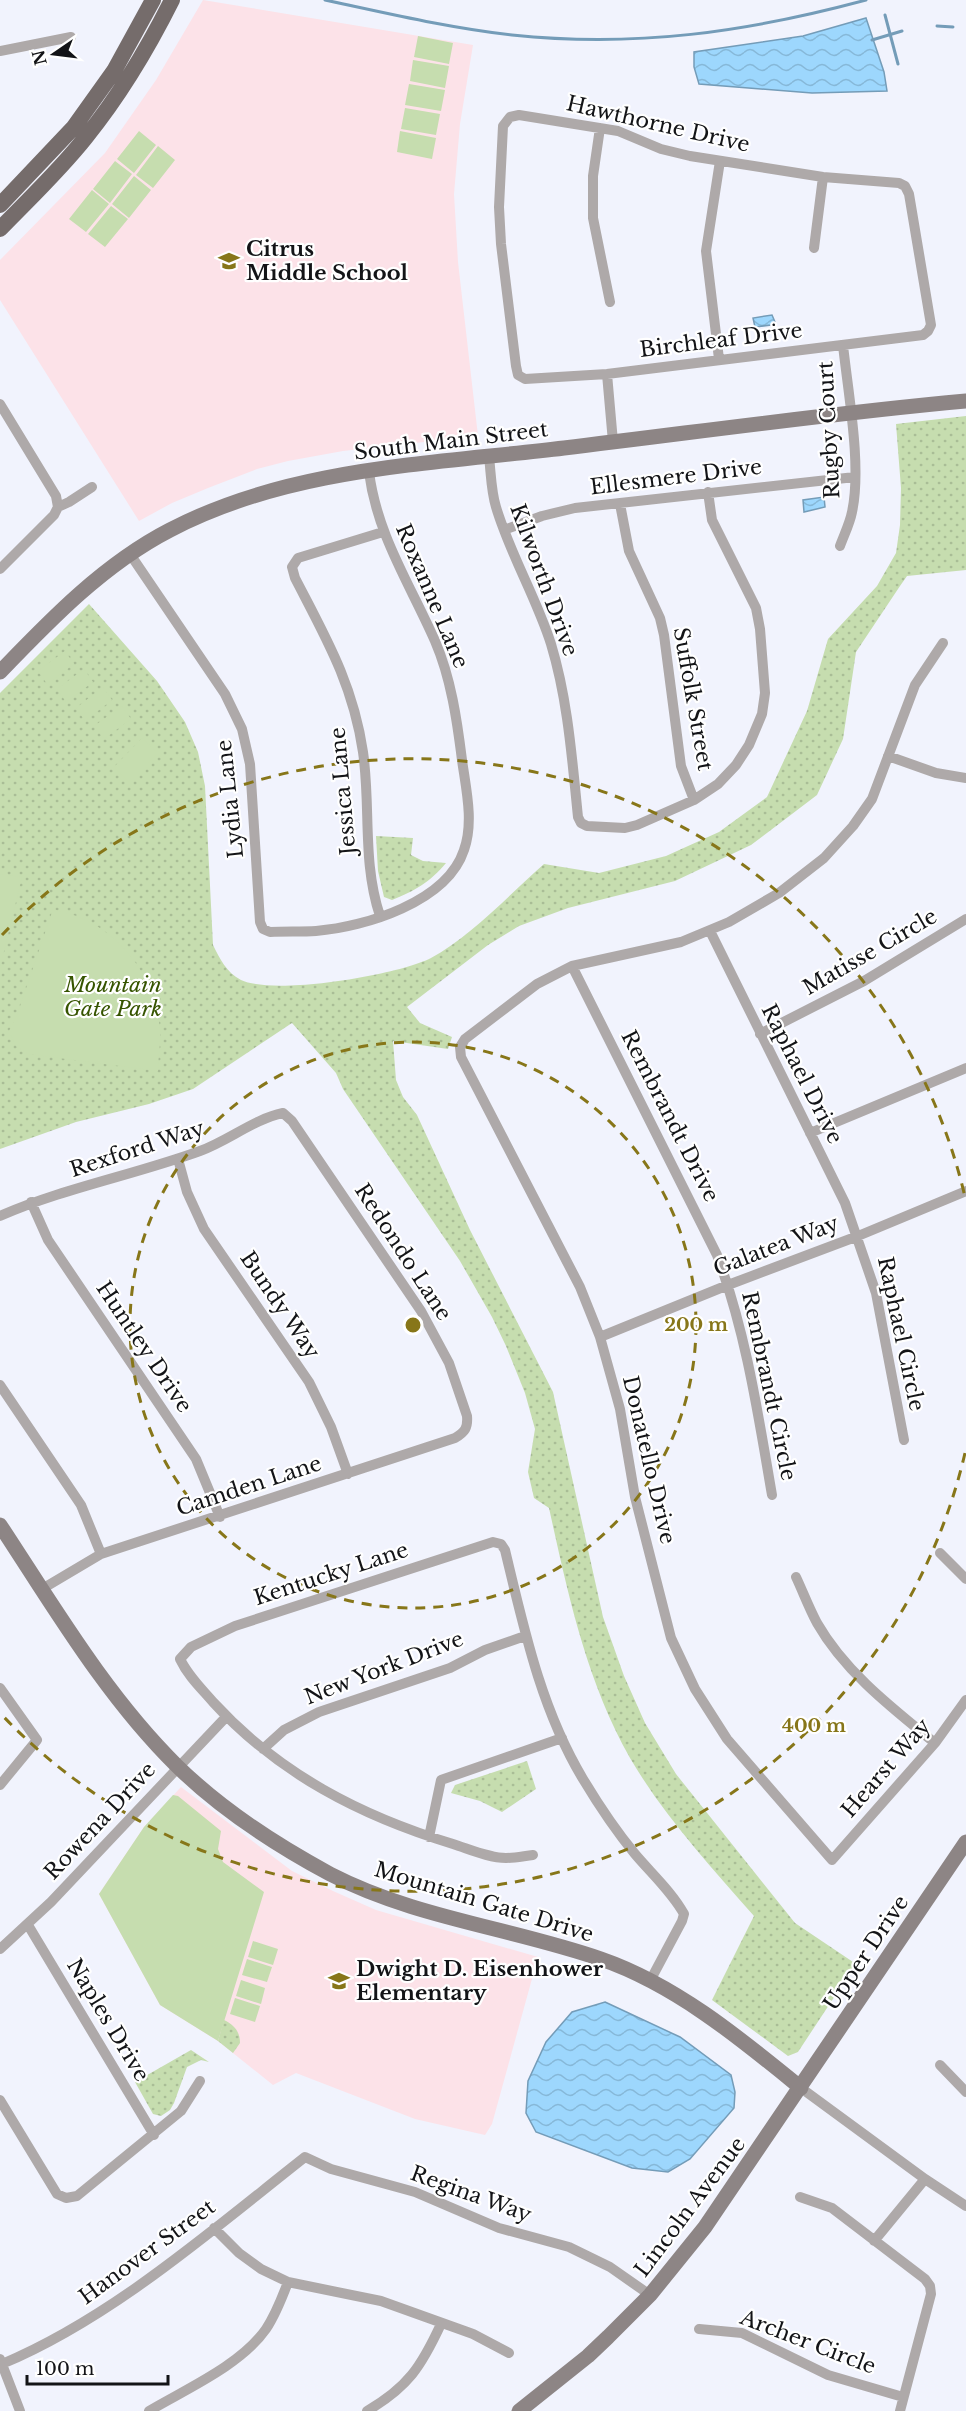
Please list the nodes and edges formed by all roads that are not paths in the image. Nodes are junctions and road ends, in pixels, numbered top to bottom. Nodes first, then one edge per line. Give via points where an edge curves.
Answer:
1 (153, 0) edge
2 (172, 0) edge
3 (71, 37) dead end
4 (0, 51) edge
5 (600, 128) junction
6 (720, 160) junction
7 (823, 177) junction
8 (2, 216) edge
9 (814, 248) dead end
10 (610, 302) dead end
11 (928, 331) joint
12 (843, 345) junction
13 (718, 359) junction
14 (606, 374) junction
15 (518, 375) joint
16 (966, 401) edge
17 (0, 404) edge
18 (850, 414) junction
19 (613, 442) junction
20 (489, 457) junction
21 (369, 472) junction
22 (855, 477) junction
23 (92, 487) dead end
24 (708, 492) junction
25 (620, 504) junction
26 (58, 507) junction
27 (504, 530) junction
28 (384, 532) junction
29 (840, 546) dead end
30 (130, 554) junction
31 (0, 570) edge
32 (943, 643) dead end
33 (0, 672) edge
34 (888, 756) junction
35 (966, 778) edge
36 (694, 800) junction
37 (380, 916) junction
38 (966, 919) edge
39 (710, 931) junction
40 (572, 966) junction
41 (760, 1034) junction
42 (966, 1068) edge
43 (283, 1113) joint
44 (810, 1133) junction
45 (178, 1159) junction
46 (966, 1191) edge
47 (31, 1202) junction
48 (0, 1216) edge
49 (858, 1236) junction
50 (728, 1285) junction
51 (600, 1337) junction
52 (0, 1385) edge
53 (468, 1425) joint
54 (903, 1440) dead end
55 (348, 1474) junction
56 (772, 1495) dead end
57 (220, 1517) junction
58 (0, 1525) edge
59 (940, 1553) dead end
60 (101, 1554) junction
61 (796, 1576) dead end
62 (966, 1579) edge
63 (42, 1589) junction
64 (525, 1636) junction
65 (0, 1688) edge
66 (966, 1700) edge
67 (226, 1716) junction
68 (562, 1738) junction
69 (935, 1743) junction
70 (263, 1749) junction
71 (178, 1766) junction
72 (0, 1785) edge
73 (429, 1837) junction
74 (966, 1842) edge
75 (533, 1855) dead end
76 (832, 1860) joint
77 (28, 1925) junction
78 (0, 1949) edge
79 (650, 1981) junction
80 (940, 2066) dead end
81 (200, 2081) dead end
82 (801, 2088) junction
83 (966, 2092) edge
84 (0, 2100) edge
85 (154, 2135) junction
86 (305, 2157) joint
87 (925, 2179) junction
88 (800, 2197) dead end
89 (966, 2206) edge
90 (214, 2228) junction
91 (874, 2241) junction
92 (288, 2282) junction
93 (651, 2295) junction
94 (441, 2324) junction
95 (699, 2329) dead end
96 (509, 2353) dead end
97 (1, 2362) edge
98 (903, 2397) junction
99 (20, 2411) edge
100 (149, 2411) edge
101 (367, 2411) edge
102 (519, 2411) edge
103 (900, 2411) edge

1 - 8 main road via 114,71
2 - 8 main road via 127,80 86,137 50,178
3 - 4 street
5 - 6 street, Hawthorne Drive via 618,131 661,149
5 - 10 street via 593,176 593,218
5 - 15 street, Hawthorne Drive via 519,115 510,117 503,126 501,244
6 - 7 street, Hawthorne Drive
6 - 13 street via 706,251
7 - 9 street
7 - 11 street, Hawthorne Drive via 905,186 931,326
11 - 12 street, Birchleaf Drive via 923,335
12 - 13 street, Birchleaf Drive
12 - 18 street, Rugby Court
13 - 14 street, Birchleaf Drive
14 - 15 street, Birchleaf Drive via 525,379
14 - 19 street
16 - 18 main road, South Main Street
17 - 26 street via 56,496
18 - 19 main road, South Main Street
18 - 22 street, Rugby Court
19 - 20 main road, South Main Street
20 - 21 main road, South Main Street
20 - 27 street, Kilworth Drive via 495,505
21 - 28 street, Roxanne Lane
21 - 30 main road, South Main Street via 295,483 231,503 169,530
22 - 24 street, Ellesmere Drive
22 - 29 street, Rugby Court via 852,513
23 - 26 street
24 - 25 street, Ellesmere Drive
24 - 36 street via 715,529 756,608 765,693 762,714 741,758 718,784
25 - 27 street, Ellesmere Drive via 575,508
25 - 36 street, Suffolk Street via 629,551 660,618 681,766
26 - 31 street
27 - 36 street, Kilworth Drive via 551,645 562,692 580,823 637,825
28 - 37 street, Roxanne Lane via 435,643 454,704 469,828 464,851 452,874 434,892
28 - 37 street, Jessica Lane via 298,558 292,567 337,659 353,703 363,753 369,872
30 - 33 main road, South Main Street via 89,585
30 - 37 street, Lydia Lane via 225,694 242,729 250,764 263,929 316,931
32 - 34 street via 915,685
34 - 35 street via 936,773
34 - 39 street via 872,799 824,858 779,893
38 - 41 street, Matisse Circle via 864,981
39 - 40 street via 681,942
39 - 41 street, Raphael Drive
40 - 50 street, Rembrandt Drive via 684,1186
40 - 51 street, Donatello Drive via 537,984 465,1039 460,1047 461,1057 580,1287
41 - 44 street, Raphael Drive
42 - 44 street
43 - 45 street, Rexford Way
43 - 53 street, Redondo Lane via 421,1311 449,1363
44 - 49 street, Raphael Drive
45 - 47 street, Rexford Way
45 - 55 street, Bundy Way via 187,1192 204,1228 309,1382
46 - 49 street, Galatea Way
47 - 48 street, Rexford Way
47 - 57 street, Huntley Drive via 48,1240 196,1459
49 - 50 street, Galatea Way
49 - 54 street, Raphael Circle via 876,1293
50 - 51 street, Galatea Way
50 - 56 street, Rembrandt Circle via 752,1376
51 - 76 street, Donatello Drive via 671,1638 694,1689 727,1739
52 - 60 street via 81,1505
53 - 55 street, Camden Lane via 455,1438
55 - 57 street, Camden Lane
57 - 60 street, Camden Lane
58 - 63 main road, Mountain Gate Drive
59 - 62 street
60 - 63 street, Camden Lane
61 - 69 street via 817,1623 851,1669
63 - 71 main road, Mountain Gate Drive via 99,1673 140,1726
64 - 67 street, Kentucky Lane via 506,1550 494,1542 235,1626 191,1647 180,1659 186,1672
64 - 68 street
64 - 70 street, New York Drive via 450,1668 319,1712 284,1730
65 - 72 street via 37,1740
66 - 69 street, Hearst Way
67 - 70 street
67 - 71 street, Rowena Drive
68 - 73 street via 441,1780
68 - 79 street via 582,1779 608,1817 684,1914
69 - 76 street, Hearst Way
70 - 73 street via 345,1803
71 - 77 street, Rowena Drive
71 - 79 main road, Mountain Gate Drive via 247,1823 332,1875 415,1906 603,1959
73 - 75 street via 505,1858
74 - 82 main road, Upper Drive
77 - 78 street, Rowena Drive
77 - 85 street, Naples Drive
79 - 82 main road, Mountain Gate Drive via 728,2031
80 - 83 street
81 - 85 street via 181,2111
82 - 87 street, Mountain Gate Drive
82 - 93 main road, Lincoln Avenue via 705,2228
84 - 85 street via 57,2194 66,2198 77,2196
86 - 90 street, Hanover Street
86 - 93 street, Regina Way via 331,2169 415,2192 499,2228 569,2247 610,2267
87 - 89 street, Mountain Gate Drive
87 - 91 street
88 - 91 street via 832,2208
90 - 92 street via 261,2269
90 - 97 street, Hanover Street via 100,2311 37,2350
91 - 98 street via 930,2286
92 - 94 street via 381,2301
92 - 100 street via 266,2330 247,2350
93 - 102 main road, Lincoln Avenue via 588,2356
94 - 96 street via 473,2334
94 - 101 street via 417,2371
95 - 98 street, Archer Circle via 742,2333 828,2375
97 - 99 street
98 - 103 street

